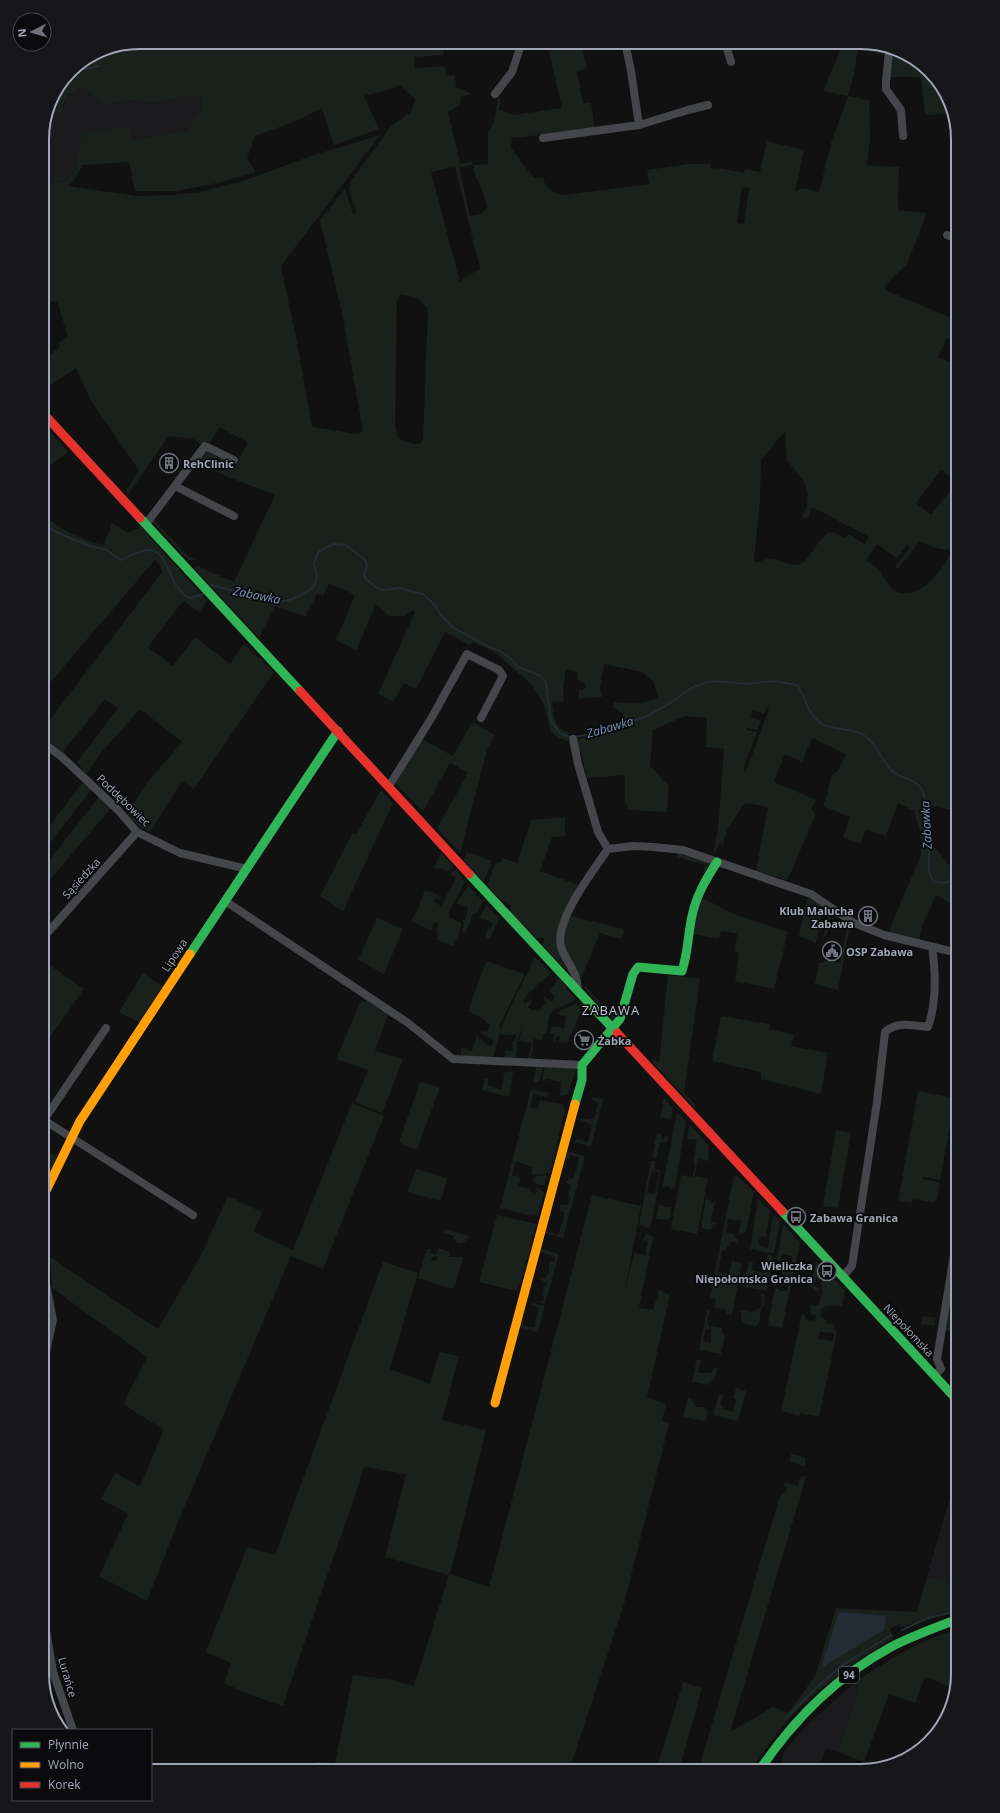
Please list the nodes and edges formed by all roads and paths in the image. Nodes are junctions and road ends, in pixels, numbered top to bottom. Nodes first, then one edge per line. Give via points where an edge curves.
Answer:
1 (520, 49) edge
2 (626, 49) edge
3 (727, 49) edge
4 (889, 54) edge
5 (731, 62) dead end
6 (494, 94) dead end
7 (708, 105) dead end
8 (639, 125) junction
9 (903, 136) dead end
10 (543, 138) dead end
11 (947, 235) dead end
12 (951, 236) edge
13 (49, 420) edge
14 (234, 460) dead end
15 (174, 486) junction
16 (234, 516) dead end
17 (146, 524) junction
18 (481, 718) dead end
19 (338, 732) junction
20 (574, 739) dead end
21 (49, 747) edge
22 (389, 786) junction
23 (137, 832) junction
24 (608, 849) junction
25 (717, 862) junction
26 (247, 869) junction
27 (225, 901) junction
28 (49, 931) edge
29 (932, 947) junction
30 (951, 951) edge
31 (577, 989) junction
32 (106, 1028) dead end
33 (612, 1028) junction
34 (582, 1065) junction
35 (49, 1113) edge
36 (49, 1123) edge
37 (72, 1136) junction
38 (49, 1184) edge
39 (193, 1215) dead end
40 (951, 1273) edge
41 (843, 1276) junction
42 (49, 1299) edge
43 (49, 1338) edge
44 (934, 1375) junction
45 (951, 1393) edge
46 (495, 1403) dead end
47 (951, 1622) edge
48 (49, 1648) edge
49 (74, 1729) edge
50 (764, 1764) edge

1 - 6 street via 512,72
2 - 8 street
3 - 5 street
4 - 9 street via 886,89 901,110
7 - 8 street
8 - 10 street
11 - 12 street
13 - 17 main road, Niepołomska
14 - 15 street via 205,446
15 - 16 street
15 - 17 street
17 - 19 main road, Niepołomska
18 - 22 street via 503,676 499,670 467,654
19 - 22 main road, Niepołomska
19 - 26 main road, Lipowa
20 - 24 street via 578,764 598,832
21 - 23 street, Poddębowiec via 113,804
22 - 31 main road, Niepołomska
23 - 26 street, Poddębowiec via 180,853
23 - 28 street, Sąsiedzka
24 - 25 street via 633,846 683,850
24 - 31 street via 579,890 566,917 560,938 565,957 578,984
25 - 29 street via 812,894 854,923 866,928
25 - 33 main road via 694,906 686,962 682,972 638,967 633,974 620,1019
26 - 27 main road, Lipowa
27 - 34 street via 408,1023 453,1059
27 - 37 main road, Lipowa
29 - 30 street
29 - 41 street via 935,990 928,1027 898,1024 886,1032 852,1266
31 - 33 main road, Niepołomska
32 - 35 street
33 - 34 main road via 602,1037
33 - 41 main road, Niepołomska
34 - 46 main road via 582,1080
36 - 37 street
37 - 38 main road, Lipowa
37 - 39 street
40 - 44 street via 937,1359 941,1369
41 - 44 main road, Niepołomska
42 - 43 street via 53,1320
44 - 45 main road, Niepołomska
47 - 50 main road, 94 via 891,1647 826,1692 782,1737
48 - 49 street, Lurańce via 53,1672

